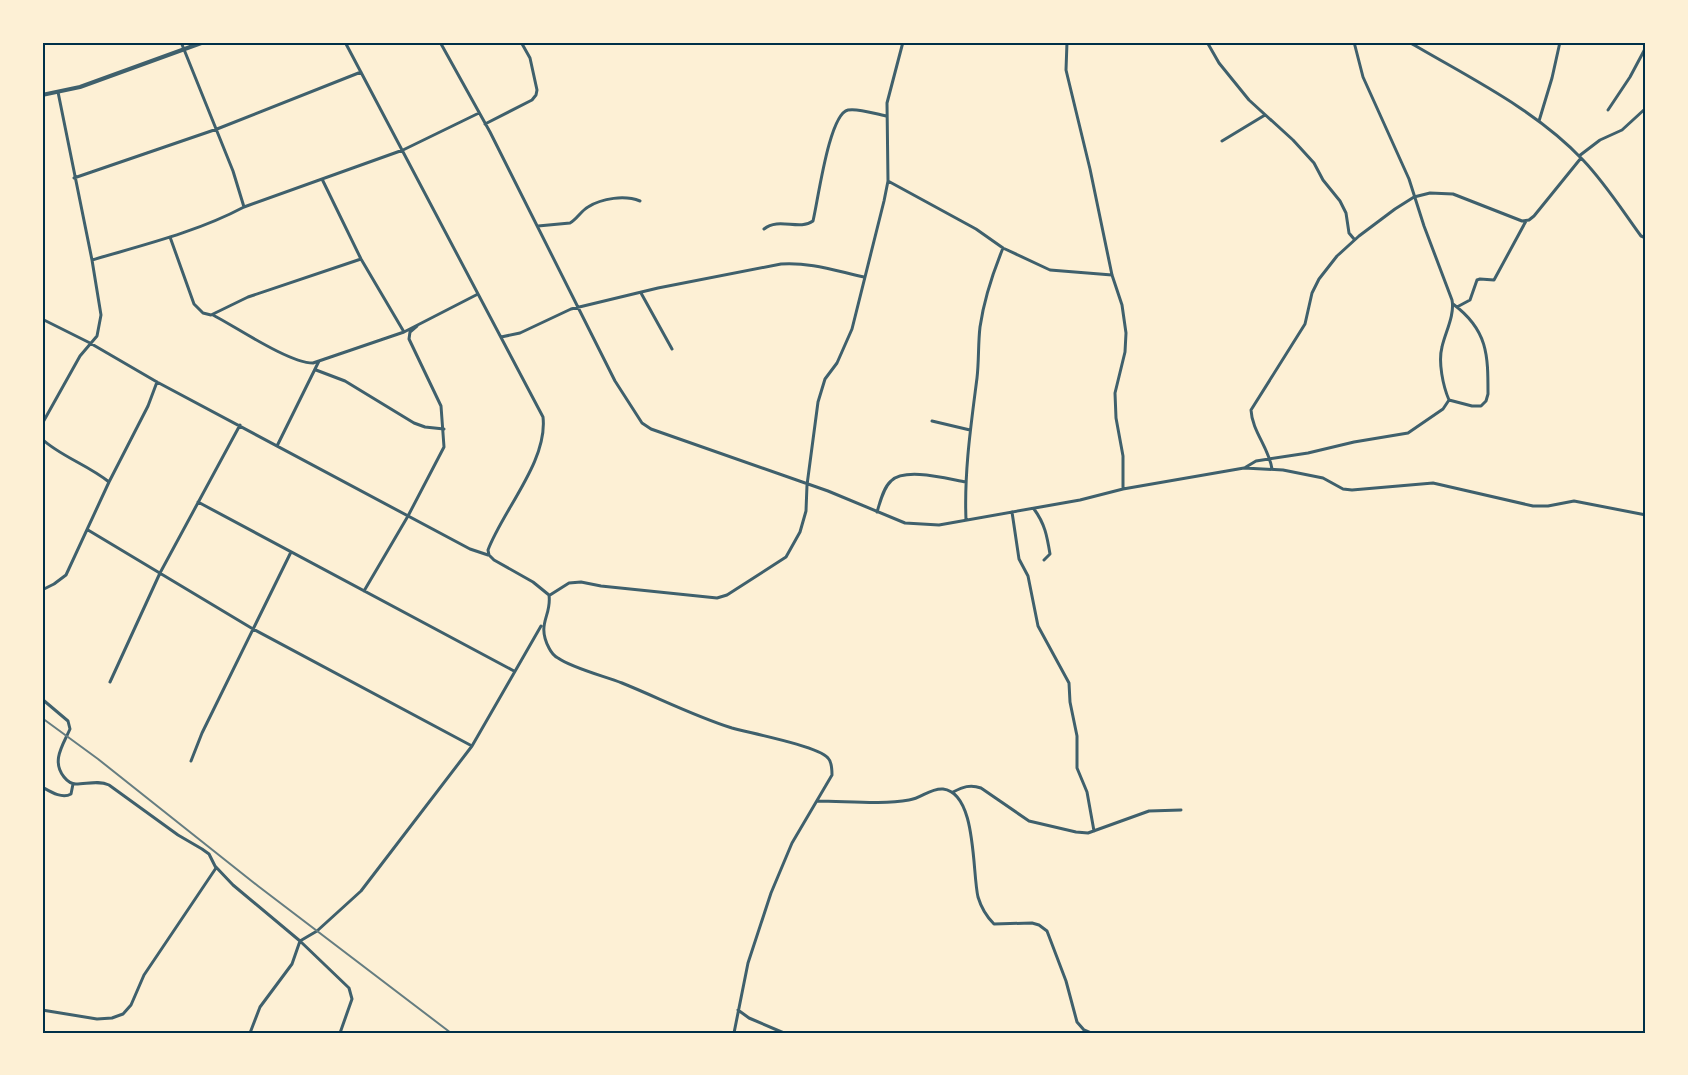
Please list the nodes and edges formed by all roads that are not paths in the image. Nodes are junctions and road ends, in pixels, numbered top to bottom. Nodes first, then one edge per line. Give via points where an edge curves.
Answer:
1 (181, 42) edge
2 (204, 42) edge
3 (345, 42) edge
4 (440, 42) edge
5 (521, 42) edge
6 (903, 42) edge
7 (1066, 42) edge
8 (1207, 42) edge
9 (1354, 42) edge
10 (1409, 42) edge
11 (1560, 42) edge
12 (1646, 47) edge
13 (184, 50) junction
14 (361, 72) junction
15 (58, 92) junction
16 (42, 95) edge
17 (1646, 108) edge
18 (1608, 110) dead end
19 (479, 113) junction
20 (1265, 115) junction
21 (886, 116) junction
22 (1539, 122) junction
23 (485, 124) junction
24 (217, 129) junction
25 (1222, 141) dead end
26 (402, 150) junction
27 (1580, 157) junction
28 (74, 178) junction
29 (322, 179) junction
30 (888, 182) junction
31 (1414, 197) junction
32 (640, 201) dead end
33 (244, 207) junction
34 (1526, 221) junction
35 (538, 226) junction
36 (764, 229) dead end
37 (170, 237) junction
38 (1646, 238) edge
39 (1354, 240) junction
40 (1003, 248) junction
41 (361, 259) junction
42 (92, 260) junction
43 (1112, 275) junction
44 (864, 277) junction
45 (641, 293) junction
46 (478, 294) junction
47 (1455, 306) junction
48 (579, 307) junction
49 (213, 315) junction
50 (42, 319) edge
51 (417, 326) junction
52 (404, 332) junction
53 (501, 337) junction
54 (90, 343) junction
55 (672, 349) dead end
56 (319, 361) junction
57 (316, 370) junction
58 (157, 382) junction
59 (1449, 400) junction
60 (44, 417) edge
61 (932, 421) dead end
62 (42, 424) edge
63 (240, 425) junction
64 (444, 429) junction
65 (970, 430) junction
66 (42, 439) edge
67 (277, 446) junction
68 (1271, 460) junction
69 (1244, 468) junction
70 (1272, 469) junction
71 (109, 482) junction
72 (966, 483) junction
73 (807, 485) junction
74 (1123, 489) junction
75 (198, 502) junction
76 (1034, 509) junction
77 (876, 512) junction
78 (1012, 512) junction
79 (1646, 515) edge
80 (408, 516) junction
81 (966, 520) junction
82 (88, 530) junction
83 (291, 552) junction
84 (489, 555) junction
85 (1044, 560) dead end
86 (160, 573) junction
87 (42, 590) edge
88 (364, 591) junction
89 (549, 595) junction
90 (542, 625) junction
91 (253, 629) junction
92 (514, 671) junction
93 (110, 682) dead end
94 (42, 699) edge
95 (472, 746) junction
96 (191, 761) dead end
97 (73, 784) junction
98 (42, 786) edge
99 (953, 792) junction
100 (817, 801) junction
101 (1181, 810) dead end
102 (1094, 831) junction
103 (215, 866) junction
104 (300, 941) junction
105 (42, 1010) edge
106 (737, 1010) junction
107 (250, 1033) edge
108 (340, 1033) edge
109 (734, 1033) edge
110 (784, 1033) edge
111 (1090, 1033) edge

1 - 13 street
2 - 13 street
3 - 14 street
4 - 19 street
5 - 23 street via 530,58 536,95
6 - 21 street
7 - 43 street via 1066,70
8 - 20 street via 1249,100
9 - 31 street via 1363,77
10 - 22 street
11 - 22 street
12 - 18 street
13 - 15 street
13 - 24 street
14 - 24 street
14 - 26 street
15 - 16 street
15 - 28 street
17 - 27 street via 1622,130 1600,140
19 - 23 street
19 - 26 street
20 - 25 street
20 - 39 street via 1314,163 1340,201
21 - 30 street
21 - 36 street via 852,110 842,113 830,144 813,221 774,223
22 - 27 street
23 - 35 street
24 - 28 street
24 - 33 street
26 - 29 street
26 - 46 street
27 - 34 street
27 - 38 street
28 - 42 street
29 - 33 street
29 - 41 street
30 - 40 street via 966,223
30 - 44 street
31 - 34 street via 1454,194
31 - 39 street
31 - 47 street
32 - 35 street via 604,201 586,208 570,223
33 - 37 street
34 - 47 street via 1494,280 1477,280 1470,300
35 - 48 street
37 - 42 street
37 - 49 street via 194,304 203,313
39 - 68 street via 1319,279 1305,324 1251,410
40 - 43 street via 1050,270
40 - 65 street via 985,297
41 - 49 street via 248,297
41 - 52 street
42 - 54 street via 101,315 98,336
43 - 74 street via 1126,333 1115,393
44 - 45 street via 815,265 781,264
44 - 73 street via 846,347 825,379 818,402
45 - 48 street
45 - 55 street
46 - 51 street
46 - 53 street
47 - 59 street via 1441,350
47 - 59 street via 1479,333 1486,348 1488,394 1481,406
48 - 53 street via 520,333
48 - 73 street via 615,381 644,425
49 - 56 street via 302,362
50 - 54 street
51 - 52 street
51 - 64 street via 409,339 441,405
52 - 56 street
53 - 84 street via 536,401 544,427 531,467 493,537
54 - 58 street
54 - 60 street
56 - 57 street
57 - 64 street via 345,381 414,423
57 - 67 street
58 - 63 street
58 - 71 street
59 - 68 street via 1443,409 1408,433
60 - 62 street
61 - 65 street
63 - 67 street
63 - 75 street
64 - 80 street via 442,452
65 - 72 street
66 - 71 street
67 - 80 street
68 - 69 street via 1256,461
68 - 70 street
69 - 70 street
69 - 74 street
70 - 79 street via 1323,478 1342,489 1433,483 1533,506 1574,501
71 - 82 street
72 - 77 street via 919,475 898,476 889,482
72 - 81 street
73 - 77 street
73 - 89 street via 805,516 789,553 727,595 709,598 581,582 569,583
74 - 76 street
75 - 83 street
75 - 86 street
76 - 78 street
76 - 85 street via 1047,533 1050,554
77 - 81 street via 905,523 926,525
78 - 81 street
78 - 102 street via 1019,559 1028,576 1038,626 1068,683 1077,736 1077,768 1087,792
80 - 84 street
80 - 88 street
82 - 86 street
82 - 87 street via 66,575
83 - 88 street
83 - 91 street
84 - 89 street
86 - 91 street
86 - 93 street
88 - 92 street
89 - 90 street
90 - 92 street
90 - 100 street via 549,648 566,663 732,728 828,756 832,775
91 - 95 street
91 - 96 street
92 - 95 street
94 - 97 street via 70,725 58,759 63,776
95 - 104 street via 357,896 318,931
97 - 98 street via 72,794 66,796
97 - 103 street via 109,785 209,854
99 - 100 street via 937,789 918,798 889,802
99 - 102 street via 975,786 1035,823 1076,832
99 - 111 street via 960,799 968,822 977,893 984,912 994,924 1032,923 1047,931 1077,1022
100 - 106 street via 792,843 771,892
101 - 102 street via 1149,811
103 - 104 street
103 - 105 street via 123,1014 97,1019
104 - 107 street via 292,963 260,1007
104 - 108 street via 351,992
106 - 109 street
106 - 110 street

